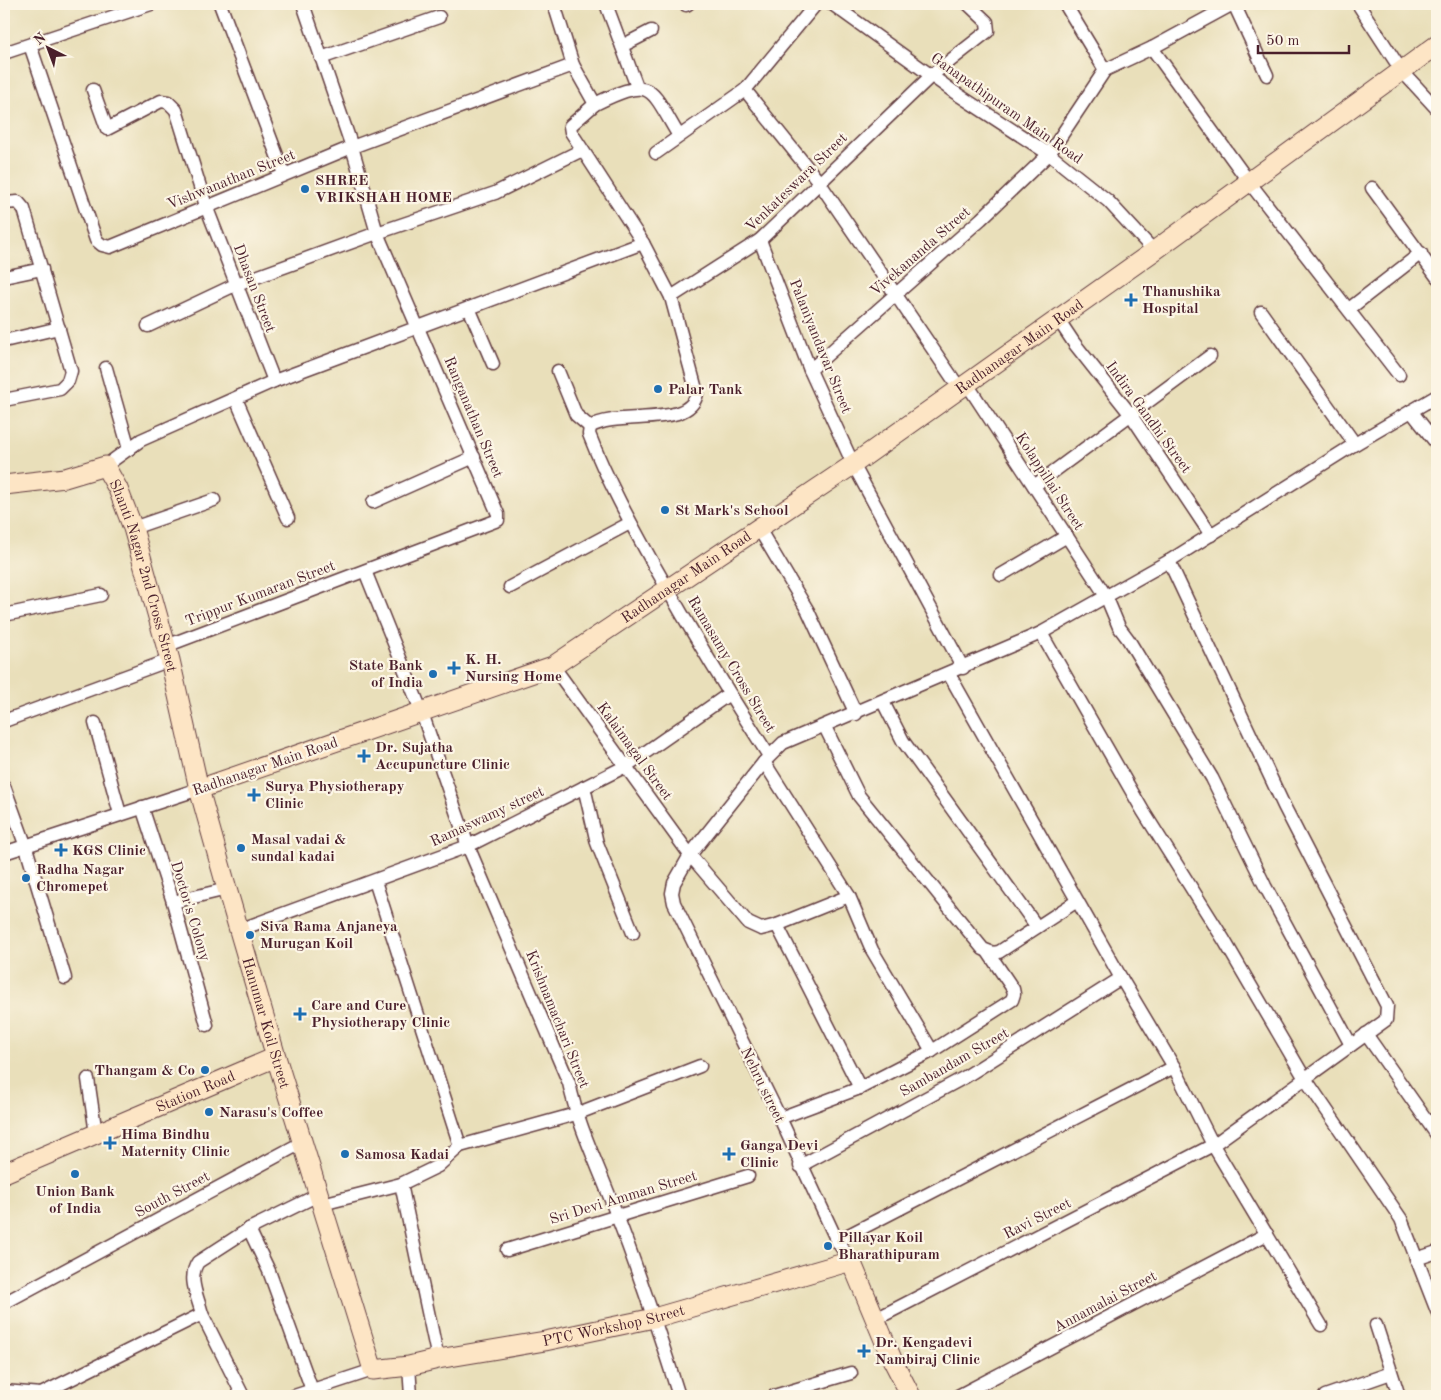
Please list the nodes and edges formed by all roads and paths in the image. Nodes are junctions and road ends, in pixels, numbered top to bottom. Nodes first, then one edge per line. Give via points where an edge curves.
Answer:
1 (151, 4) edge
2 (220, 4) edge
3 (303, 4) edge
4 (606, 4) edge
5 (816, 4) edge
6 (832, 4) edge
7 (968, 4) edge
8 (1065, 4) edge
9 (1233, 4) edge
10 (1358, 4) edge
11 (558, 5) edge
12 (439, 16) dead end
13 (651, 31) dead end
14 (30, 45) junction
15 (1437, 45) edge
16 (622, 46) junction
17 (1152, 48) junction
18 (4, 53) edge
19 (321, 58) junction
20 (573, 65) junction
21 (1105, 70) junction
22 (1401, 70) junction
23 (932, 75) junction
24 (1267, 76) dead end
25 (637, 87) junction
26 (93, 90) dead end
27 (745, 90) junction
28 (595, 104) junction
29 (1437, 109) edge
30 (680, 136) junction
31 (352, 148) junction
32 (582, 150) junction
33 (656, 153) dead end
34 (1049, 154) junction
35 (284, 174) junction
36 (819, 182) junction
37 (1249, 182) junction
38 (1372, 188) dead end
39 (4, 203) edge
40 (206, 206) junction
41 (377, 233) junction
42 (760, 240) junction
43 (642, 243) junction
44 (1154, 251) junction
45 (1421, 253) junction
46 (42, 269) junction
47 (4, 277) edge
48 (1437, 277) edge
49 (237, 284) junction
50 (896, 294) junction
51 (671, 297) junction
52 (469, 308) junction
53 (1349, 309) junction
54 (1261, 312) dead end
55 (1058, 319) junction
56 (148, 326) dead end
57 (417, 327) junction
58 (59, 328) junction
59 (4, 341) edge
60 (1210, 356) dead end
61 (493, 364) dead end
62 (106, 368) dead end
63 (810, 370) junction
64 (558, 371) dead end
65 (1399, 375) dead end
66 (274, 381) junction
67 (964, 387) junction
68 (1437, 396) edge
69 (236, 399) junction
70 (4, 400) edge
71 (1411, 411) junction
72 (1131, 415) junction
73 (590, 427) junction
74 (1355, 444) junction
75 (1437, 444) edge
76 (129, 449) junction
77 (474, 457) junction
78 (853, 464) junction
79 (105, 466) junction
80 (4, 485) edge
81 (1034, 486) junction
82 (214, 500) dead end
83 (373, 502) dead end
84 (288, 518) dead end
85 (498, 520) joint
86 (630, 523) junction
87 (758, 527) junction
88 (132, 528) junction
89 (1211, 535) junction
90 (1067, 536) junction
91 (1169, 561) junction
92 (365, 571) junction
93 (1001, 575) dead end
94 (510, 587) dead end
95 (667, 588) junction
96 (101, 595) dead end
97 (1106, 596) junction
98 (4, 615) edge
99 (1041, 633) junction
100 (168, 653) junction
101 (552, 666) junction
102 (963, 668) junction
103 (949, 674) junction
104 (729, 694) junction
105 (883, 702) junction
106 (422, 712) junction
107 (856, 714) junction
108 (4, 721) edge
109 (95, 723) dead end
110 (825, 727) junction
111 (767, 759) junction
112 (626, 766) junction
113 (4, 786) edge
114 (584, 787) junction
115 (199, 789) junction
116 (142, 807) junction
117 (120, 814) junction
118 (25, 844) junction
119 (468, 846) junction
120 (4, 853) edge
121 (690, 855) junction
122 (375, 881) junction
123 (227, 889) junction
124 (849, 896) junction
125 (1077, 901) junction
126 (173, 902) junction
127 (777, 925) junction
128 (1037, 927) junction
129 (239, 930) junction
130 (633, 933) dead end
131 (988, 952) junction
132 (66, 978) dead end
133 (1121, 978) junction
134 (207, 1025) dead end
135 (1366, 1034) junction
136 (1351, 1045) junction
137 (932, 1051) junction
138 (276, 1057) junction
139 (700, 1066) dead end
140 (1174, 1068) junction
141 (1304, 1077) junction
142 (88, 1079) dead end
143 (860, 1088) junction
144 (576, 1114) junction
145 (780, 1118) junction
146 (96, 1134) junction
147 (1437, 1135) edge
148 (303, 1142) junction
149 (1212, 1145) junction
150 (460, 1146) junction
151 (800, 1166) junction
152 (4, 1174) edge
153 (748, 1176) dead end
154 (401, 1184) junction
155 (321, 1199) junction
156 (617, 1215) junction
157 (249, 1229) junction
158 (1267, 1234) junction
159 (837, 1241) junction
160 (507, 1250) dead end
161 (1437, 1252) edge
162 (1416, 1259) junction
163 (851, 1261) junction
164 (4, 1303) edge
165 (1437, 1311) edge
166 (202, 1314) junction
167 (654, 1318) junction
168 (876, 1319) junction
169 (1321, 1325) dead end
170 (1376, 1325) dead end
171 (438, 1358) junction
172 (410, 1366) junction
173 (373, 1370) junction
174 (1391, 1372) junction
175 (851, 1373) dead end
176 (312, 1390) junction
177 (4, 1391) edge
178 (41, 1395) edge
179 (243, 1396) edge
180 (294, 1396) edge
181 (411, 1396) edge
182 (679, 1396) edge
183 (774, 1396) edge
184 (911, 1396) edge
185 (958, 1396) edge
186 (1325, 1396) edge
187 (1399, 1396) edge

1 - 14 street
2 - 35 street
3 - 19 street, Ranganathan Street
4 - 16 street
5 - 27 street
6 - 23 street, Ganapathipuram Main Road
7 - 23 street, Venkateswara Street via 987,22 988,31
8 - 21 street
9 - 17 street
9 - 24 street
10 - 22 street
11 - 20 street
12 - 19 street
13 - 16 street
14 - 18 street
14 - 40 street, Vishwanathan Street via 96,240 110,247
15 - 22 street, Radhanagar Main Road
16 - 25 street
17 - 21 street
17 - 37 street
19 - 31 street, Ranganathan Street
20 - 28 street
20 - 31 street, Vishwanathan Street
21 - 34 street, Vivekananda Street
22 - 29 street
22 - 37 street, Radhanagar Main Road
23 - 34 street, Ganapathipuram Main Road
23 - 36 street, Venkateswara Street
25 - 28 street
25 - 30 street via 648,89
26 - 40 street, Dhasan Street via 107,129 161,101 168,102 176,110
27 - 30 street
27 - 36 street, Kolappillai Street
28 - 32 street via 570,126
30 - 33 street
31 - 35 street, Vishwanathan Street
31 - 41 street, Ranganathan Street
32 - 41 street via 496,193
32 - 43 street
34 - 44 street, Ganapathipuram Main Road via 1108,201
34 - 50 street, Vivekananda Street
35 - 40 street, Vishwanathan Street
36 - 42 street, Venkateswara Street
36 - 50 street, Kolappillai Street
37 - 44 street, Radhanagar Main Road
37 - 53 street
38 - 45 street
39 - 46 street via 18,202 24,209
40 - 49 street, Dhasan Street
41 - 49 street
41 - 57 street, Ranganathan Street
42 - 51 street, Venkateswara Street
42 - 63 street, Palaniyandavar Street
43 - 51 street
43 - 52 street
44 - 55 street, Radhanagar Main Road
45 - 48 street
45 - 53 street
46 - 47 street
46 - 58 street
49 - 56 street
49 - 66 street, Dhasan Street
50 - 63 street, Vivekananda Street
50 - 67 street, Kolappillai Street
51 - 73 street via 693,372 695,400 686,411 673,415 609,419
52 - 57 street
52 - 61 street
53 - 65 street
54 - 74 street
55 - 67 street, Radhanagar Main Road
55 - 72 street, Indira Gandhi Street
57 - 66 street
57 - 77 street, Ranganathan Street
58 - 59 street
58 - 70 street via 71,371 68,380 60,389
60 - 72 street
62 - 76 street
63 - 78 street, Palaniyandavar Street
64 - 73 street via 576,415
66 - 69 street
67 - 78 street, Radhanagar Main Road
67 - 81 street, Kolappillai Street
68 - 71 street, Nehru street
69 - 76 street via 141,440
69 - 84 street
71 - 74 street, Nehru street
71 - 75 street
72 - 81 street
72 - 89 street, Indira Gandhi Street
73 - 86 street, Ramasamy Cross Street via 589,434
74 - 89 street, Nehru street
76 - 79 street
77 - 83 street
77 - 85 street, Ranganathan Street
78 - 87 street, Radhanagar Main Road
78 - 102 street, Palaniyandavar Street
79 - 80 street, Shanti Nagar 2nd Cross Street via 65,478
79 - 88 street, Shanti Nagar 2nd Cross Street via 118,489
81 - 90 street, Kolappillai Street
82 - 88 street
85 - 92 street, Trippur Kumaran Street
86 - 94 street
86 - 95 street, Ramasamy Cross Street
87 - 95 street, Radhanagar Main Road
87 - 107 street via 808,611
88 - 100 street, Shanti Nagar 2nd Cross Street
89 - 91 street, Nehru street
90 - 93 street
90 - 97 street, Kolappillai Street
91 - 97 street, Nehru street
91 - 135 street, Ravi Street via 1284,806 1387,1006 1386,1020
92 - 100 street, Trippur Kumaran Street
92 - 106 street, Krishnamachari Street
95 - 101 street, Radhanagar Main Road
95 - 104 street, Ramasamy Cross Street
96 - 98 street
97 - 99 street, Nehru street
97 - 136 street, Kolappillai Street via 1119,627 1212,778 1265,886
99 - 102 street, Nehru street
99 - 141 street via 1143,811
100 - 108 street, Trippur Kumaran Street
100 - 115 street, Shanti Nagar 2nd Cross Street
101 - 106 street, Radhanagar Main Road
101 - 112 street, Kalaimagal Street
102 - 103 street, Nehru street
103 - 105 street, Nehru street
103 - 125 street
104 - 111 street, Ramasamy Cross Street
104 - 112 street, Ramaswamy street
105 - 107 street, Nehru street
105 - 128 street via 903,741
106 - 115 street, Radhanagar Main Road
106 - 119 street, Krishnamachari Street
107 - 110 street, Nehru street
109 - 117 street
110 - 111 street, Nehru street via 789,740
110 - 131 street via 859,796 983,950
111 - 121 street, Nehru street
111 - 124 street, Ramasamy Cross Street
112 - 114 street, Ramaswamy street
112 - 121 street, Kalaimagal Street
113 - 118 street
114 - 119 street, Ramaswamy street
114 - 130 street via 597,843
115 - 116 street, Radhanagar Main Road
115 - 123 street, Hanumar Koil Street
116 - 117 street, Radhanagar Main Road
116 - 126 street, Doctor's Colony
117 - 118 street, Radhanagar Main Road
118 - 120 street, Radhanagar Main Road
118 - 132 street
119 - 122 street, Ramaswamy street
119 - 144 street, Krishnamachari Street via 569,1083
121 - 127 street, Kalaimagal Street via 748,923 761,929
121 - 145 street, Nehru street via 674,883 674,903
122 - 129 street, Ramaswamy street
122 - 150 street
123 - 126 street
123 - 129 street, Hanumar Koil Street
124 - 127 street
124 - 137 street, Ramasamy Cross Street via 872,950
125 - 128 street
125 - 133 street
126 - 134 street, Doctor's Colony
127 - 143 street
128 - 131 street via 999,952
129 - 138 street, Hanumar Koil Street
131 - 137 street via 1013,988 1012,1000
133 - 140 street
133 - 151 street, Sambandam Street via 965,1078
135 - 136 street, Ravi Street
135 - 147 street
136 - 141 street, Ravi Street
137 - 143 street
138 - 146 street, Station Road
138 - 148 street, Hanumar Koil Street
139 - 144 street
140 - 149 street
140 - 159 street
141 - 149 street, Ravi Street
141 - 162 street via 1401,1219
142 - 146 street
143 - 145 street
144 - 150 street
144 - 156 street, Krishnamachari Street
145 - 151 street, Nehru street
146 - 152 street, Station Road
148 - 155 street, Hanumar Koil Street
148 - 164 street, South Street
149 - 158 street
149 - 168 street, Ravi Street
150 - 154 street via 438,1166
151 - 159 street, Nehru street
153 - 156 street, Sri Devi Amman Street
154 - 155 street
154 - 171 street
155 - 157 street
155 - 173 street, Hanumar Koil Street
156 - 160 street, Sri Devi Amman Street
156 - 167 street, Krishnamachari Street
157 - 166 street via 198,1262 193,1269 192,1278
157 - 176 street via 269,1271
158 - 169 street
158 - 185 street, Annamalai Street
159 - 163 street, Nehru street
161 - 162 street
162 - 165 street
163 - 167 street, PTC Workshop Street
163 - 168 street, Nehru street
166 - 178 street
166 - 179 street
167 - 171 street, PTC Workshop Street via 545,1341
167 - 182 street, Krishnamachari Street
168 - 184 street, Nehru street
170 - 174 street
171 - 172 street, PTC Workshop Street
172 - 173 street, PTC Workshop Street
172 - 181 street
173 - 176 street
174 - 186 street
174 - 187 street
175 - 183 street
176 - 180 street
177 - 178 street

